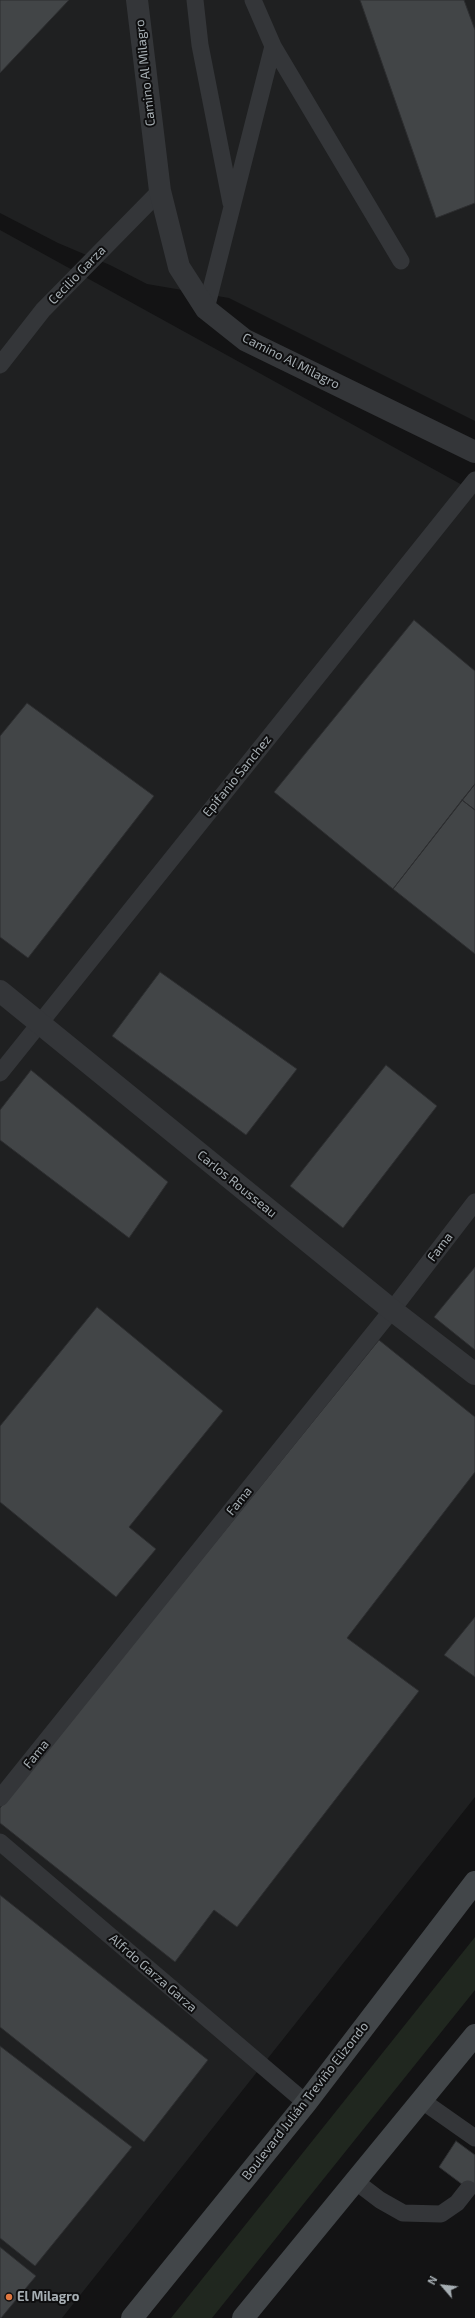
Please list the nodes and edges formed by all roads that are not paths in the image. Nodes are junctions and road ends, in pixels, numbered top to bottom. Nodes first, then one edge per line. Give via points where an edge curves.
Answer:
1 (137, 0) edge
2 (195, 0) edge
3 (253, 0) edge
4 (273, 46) junction
5 (160, 191) junction
6 (232, 207) junction
7 (401, 261) dead end
8 (206, 309) junction
9 (0, 365) edge
10 (475, 452) edge
11 (475, 480) edge
12 (0, 991) edge
13 (40, 1024) junction
14 (0, 1073) edge
15 (475, 1202) edge
16 (392, 1310) junction
17 (475, 1374) edge
18 (0, 1798) edge
19 (0, 1842) edge
20 (475, 1882) edge
21 (475, 2035) edge
22 (421, 2100) junction
23 (306, 2103) junction
24 (475, 2138) edge
25 (355, 2181) junction
26 (468, 2189) dead end
27 (132, 2318) edge
28 (243, 2318) edge

1 - 5 street, Camino Al Milagro
2 - 6 lane via 200,45
3 - 4 lane
4 - 6 lane
4 - 7 lane
5 - 8 street, Camino Al Milagro via 179,267
5 - 9 lane, Cecilio Garza via 43,310
6 - 8 lane
8 - 10 street, Camino Al Milagro via 245,340
11 - 13 lane, Epifanio Sanchez
12 - 13 street, Carlos Rousseau
13 - 14 lane, Epifanio Sanchez
13 - 16 street, Carlos Rousseau
15 - 16 lane, Fama
16 - 17 street, Carlos Rousseau
16 - 18 lane, Fama
19 - 23 lane, Alfrdo Garza Garza
20 - 23 main road, Boulevard Julián Treviño Elizondo
21 - 22 main road
22 - 24 lane
22 - 25 main road
23 - 27 main road, Boulevard Julián Treviño Elizondo
25 - 26 lane via 403,2213 441,2214 457,2203
25 - 28 main road

